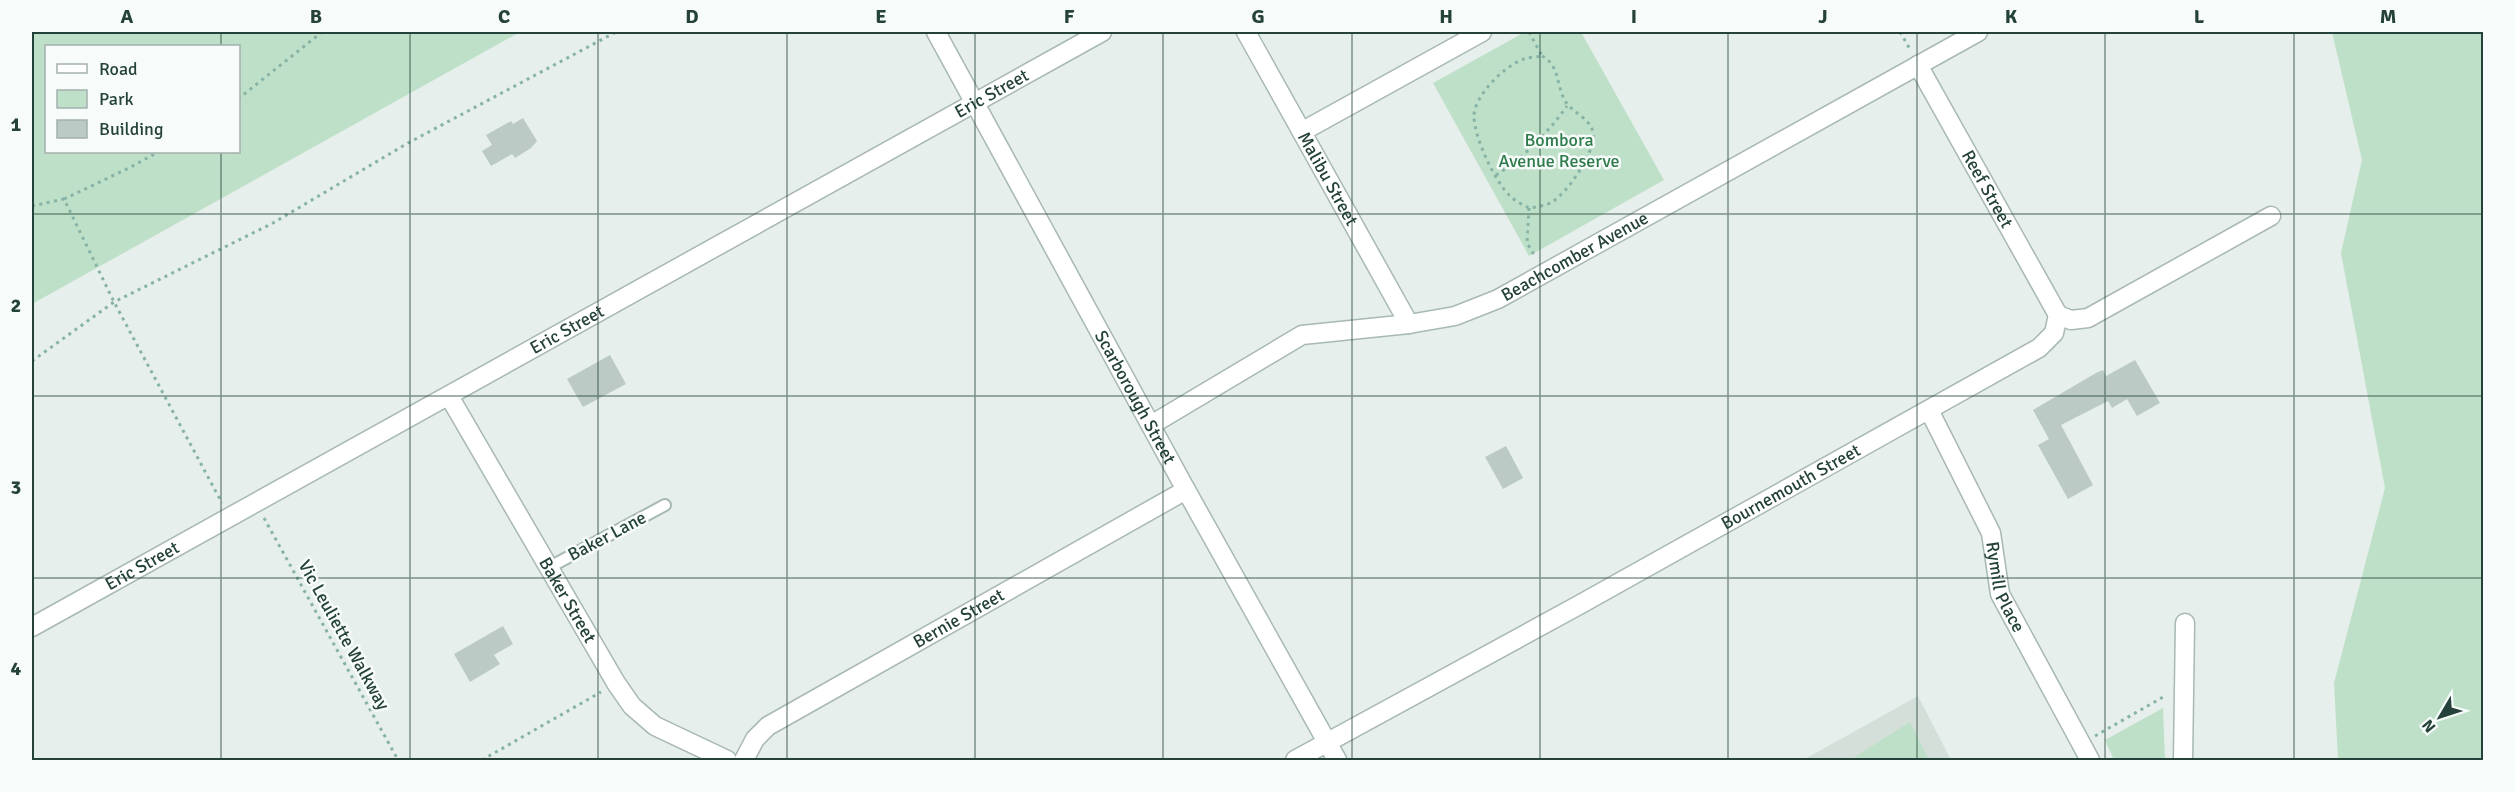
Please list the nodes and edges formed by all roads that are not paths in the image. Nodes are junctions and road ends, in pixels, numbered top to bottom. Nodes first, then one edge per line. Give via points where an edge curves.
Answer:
1 (936, 32) edge
2 (1102, 32) edge
3 (1246, 32) edge
4 (1482, 32) edge
5 (1978, 32) edge
6 (1918, 65) junction
7 (976, 102) junction
8 (1303, 131) junction
9 (2271, 216) dead end
10 (2058, 315) junction
11 (1409, 324) junction
12 (449, 396) junction
13 (1929, 410) junction
14 (1151, 425) junction
15 (1186, 490) junction
16 (665, 505) dead end
17 (548, 567) junction
18 (2185, 623) dead end
19 (32, 627) edge
20 (1326, 743) junction
21 (727, 760) edge
22 (744, 760) edge
23 (1295, 760) edge
24 (1337, 760) edge
25 (2090, 760) edge
26 (2183, 760) edge

1 - 7 street, Scarborough Street
2 - 7 street, Eric Street
3 - 8 street, Malibu Street
4 - 8 street
5 - 6 street, Beachcomber Avenue
6 - 10 street, Reef Street
6 - 11 street, Beachcomber Avenue via 1498,299 1455,316
7 - 12 street, Eric Street
7 - 14 street, Scarborough Street
8 - 11 street, Malibu Street
9 - 10 street via 2088,318 2071,320
10 - 13 street, Bournemouth Street via 2054,333 2039,348
11 - 14 street, Beachcomber Avenue via 1302,335
12 - 17 street, Baker Street
12 - 19 street, Eric Street
13 - 20 street, Bournemouth Street
13 - 25 street, Rymill Place via 1991,533 2000,594
14 - 15 street, Scarborough Street
15 - 20 street, Scarborough Street
15 - 22 street, Bernie Street via 768,726 755,739
16 - 17 lane, Baker Lane
17 - 21 street, Baker Street via 632,706 655,726
18 - 26 street
20 - 23 street, Bournemouth Street
20 - 24 street, Scarborough Street

